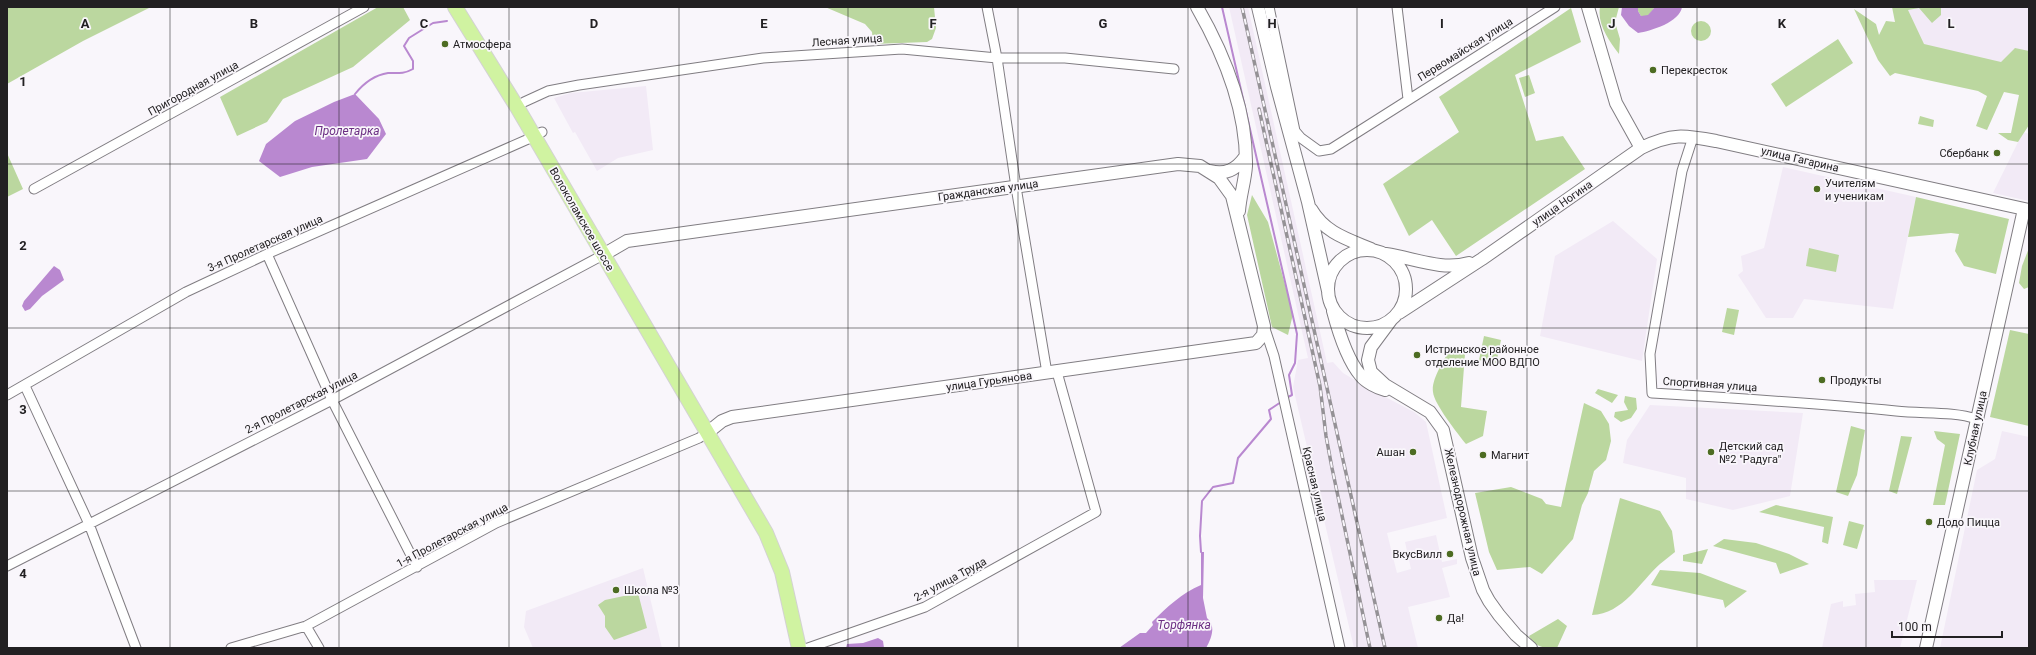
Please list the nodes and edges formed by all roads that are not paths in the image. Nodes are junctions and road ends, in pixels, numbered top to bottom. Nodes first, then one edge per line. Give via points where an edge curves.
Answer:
1 (364, 7) edge
2 (456, 7) edge
3 (465, 7) edge
4 (987, 7) edge
5 (1197, 7) edge
6 (1258, 7) edge
7 (1269, 7) edge
8 (1397, 7) edge
9 (1555, 7) edge
10 (1588, 7) edge
11 (997, 58) junction
12 (1174, 69) dead end
13 (1408, 99) junction
14 (524, 102) junction
15 (538, 134) junction
16 (1693, 137) junction
17 (1641, 148) junction
18 (1245, 157) junction
19 (1203, 168) junction
20 (1016, 186) junction
21 (34, 189) dead end
22 (1308, 202) junction
23 (2026, 210) edge
24 (1240, 227) junction
25 (1373, 250) junction
26 (607, 253) junction
27 (267, 254) junction
28 (1385, 254) junction
29 (1482, 259) junction
30 (1328, 291) junction
31 (1331, 304) junction
32 (1395, 317) junction
33 (1264, 326) junction
34 (1052, 373) junction
35 (25, 386) junction
36 (7, 395) edge
37 (1404, 398) junction
38 (332, 400) junction
39 (1978, 419) junction
40 (710, 430) junction
41 (89, 524) junction
42 (7, 566) edge
43 (417, 567) junction
44 (306, 626) junction
45 (136, 648) edge
46 (231, 648) edge
47 (319, 648) edge
48 (799, 648) edge
49 (807, 648) edge
50 (1340, 648) edge
51 (1531, 648) edge
52 (1926, 648) edge

1 - 21 street, Пригородная улица
2 - 15 main road, Волоколамское шоссе
3 - 14 main road, Волоколамское шоссе
4 - 11 street
5 - 18 street via 1220,49 1233,88 1244,133
6 - 22 street
7 - 13 street, Первомайская улица via 1295,131 1311,146 1319,150 1331,149
8 - 13 street
9 - 13 street, Первомайская улица
10 - 17 street via 1616,103
11 - 12 street, Лесная улица via 1065,58
11 - 14 street, Лесная улица via 902,49 763,58 579,85 548,91
11 - 20 street
14 - 15 main road, Волоколамское шоссе
15 - 26 main road, Волоколамское шоссе
15 - 27 street, 3-я Пролетарская улица
16 - 17 street, улица Гагарина via 1680,135 1659,139
16 - 23 street, улица Гагарина
16 - 39 street, Спортивная улица via 1682,171 1650,354 1652,392 1919,414 1967,415
17 - 29 street, улица Ногина
18 - 19 street via 1236,167 1224,173
18 - 24 street via 1239,210
19 - 20 street, Гражданская улица via 1178,164
19 - 24 street, Гражданская улица via 1219,178 1232,196
20 - 26 street, Гражданская улица via 627,241
20 - 34 street
22 - 25 street via 1329,230
22 - 30 street
23 - 39 street, Клубная улица
24 - 33 street, Гражданская улица
25 - 28 street
25 - 30 street via 1358,251 1340,260 1330,278
26 - 38 street, 2-я Пролетарская улица
26 - 40 main road, Волоколамское шоссе
27 - 35 street, 3-я Пролетарская улица via 186,292
27 - 38 street
28 - 29 street via 1445,266 1468,264
28 - 32 street via 1400,268 1405,280 1405,300
29 - 32 street, улица Ногина
30 - 31 street
31 - 32 street via 1344,320 1356,326 1376,327
31 - 37 street, Железнодорожная улица via 1342,339 1362,377 1381,389
32 - 37 street, Железнодорожная улица via 1371,347 1369,366 1371,372
33 - 34 street, улица Гурьянова via 1260,340 1251,345
33 - 50 street, Красная улица via 1274,356
34 - 40 street, улица Гурьянова via 732,417
34 - 49 street, 2-я улица Труда via 1096,512 925,607
35 - 36 street, 3-я Пролетарская улица
35 - 41 street
37 - 51 street, Железнодорожная улица via 1430,412 1443,430 1476,572 1488,602 1516,635
38 - 41 street, 2-я Пролетарская улица
38 - 43 street
39 - 52 street, Клубная улица
40 - 43 street, 1-я Пролетарская улица via 699,438 496,523
40 - 48 main road via 775,552
40 - 49 main road via 757,499 783,550 796,594
41 - 42 street, 2-я Пролетарская улица
41 - 45 street
43 - 44 street, 1-я Пролетарская улица
44 - 46 street, 1-я Пролетарская улица
44 - 47 street

